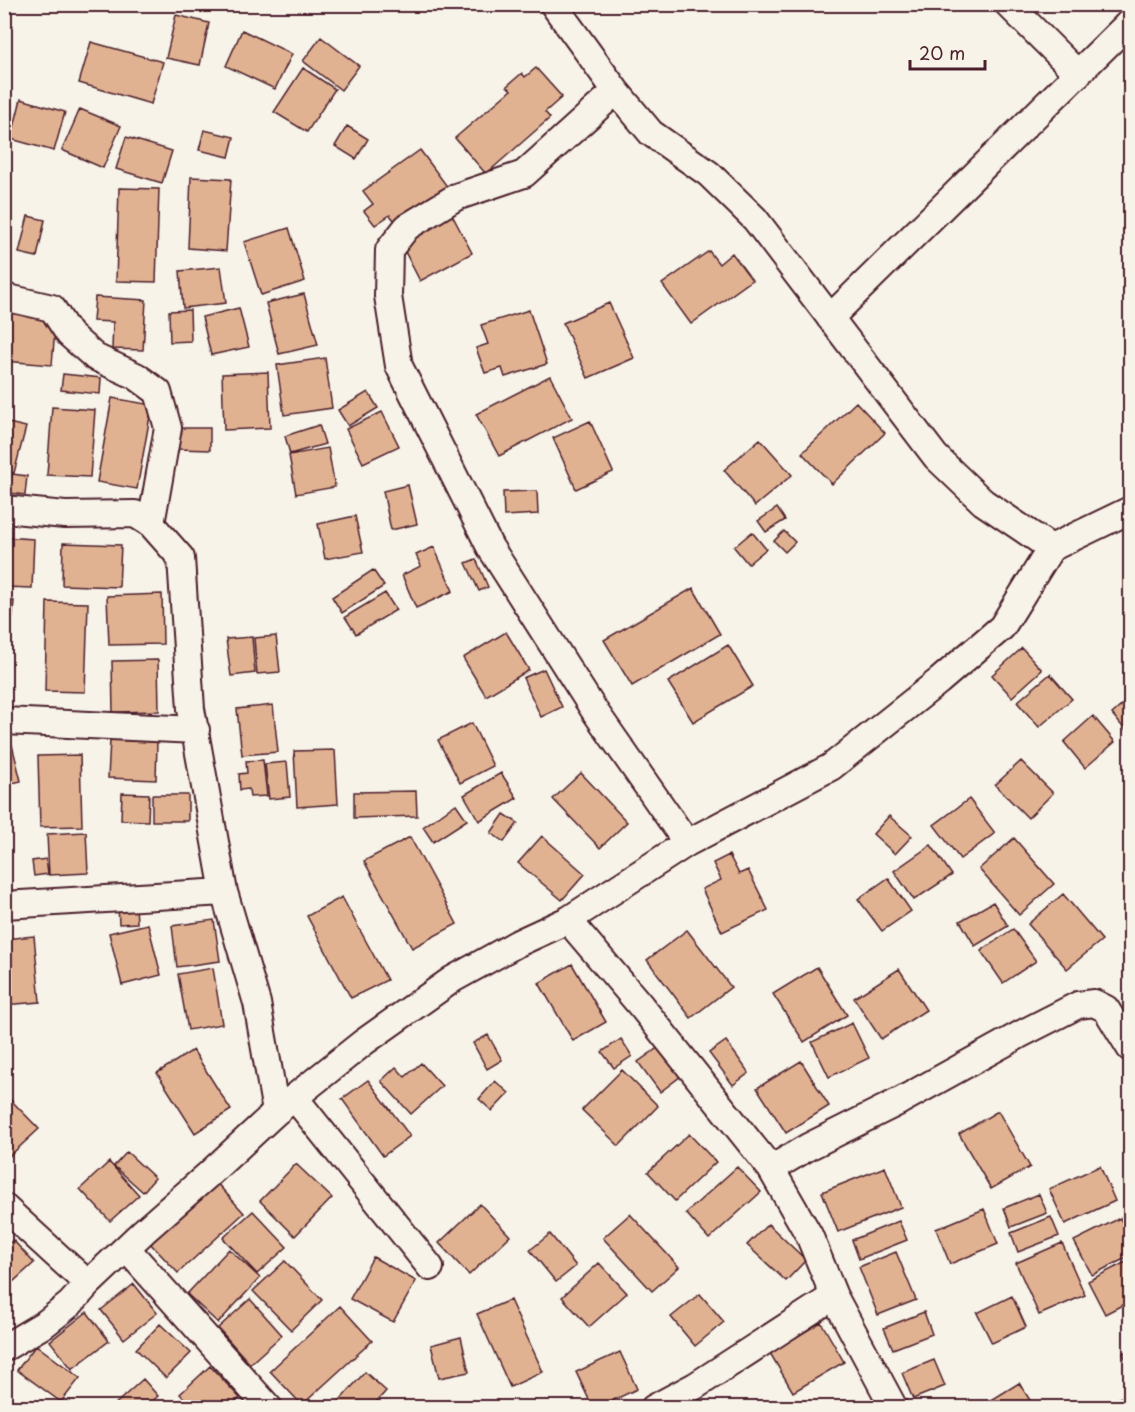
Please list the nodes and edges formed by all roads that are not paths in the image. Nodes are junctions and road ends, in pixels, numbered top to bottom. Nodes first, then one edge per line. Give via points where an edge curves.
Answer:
1 (553, 4) edge
2 (1008, 4) edge
3 (1131, 22) edge
4 (1078, 74) junction
5 (616, 91) junction
6 (4, 297) edge
7 (830, 318) junction
8 (4, 508) edge
9 (1131, 510) edge
10 (151, 524) junction
11 (1051, 548) junction
12 (4, 721) edge
13 (196, 730) junction
14 (687, 843) junction
15 (224, 892) junction
16 (4, 905) edge
17 (568, 920) junction
18 (1131, 1048) edge
19 (285, 1105) junction
20 (771, 1169) junction
21 (4, 1207) edge
22 (126, 1248) junction
23 (430, 1267) dead end
24 (88, 1284) junction
25 (834, 1296) junction
26 (4, 1348) edge
27 (269, 1407) edge
28 (654, 1407) edge
29 (894, 1407) edge

1 - 5 street
2 - 4 street
3 - 4 street
4 - 7 street
5 - 7 street via 651,133 709,174 755,219
5 - 14 street via 524,174 456,197 407,227 389,250 388,296 399,366 490,547 594,710
6 - 10 street via 52,308 69,334 95,357 136,376 158,392 168,428
7 - 11 street via 936,457 983,502
8 - 10 street via 65,515 135,514
9 - 11 street
10 - 13 street via 181,558 191,709
11 - 14 street via 1002,627 939,681 831,767
12 - 13 street
13 - 15 street
14 - 17 street
15 - 16 street
15 - 19 street
17 - 19 street via 453,979
17 - 20 street
18 - 20 street via 1106,1009 1094,1003 1078,1005
19 - 22 street
19 - 23 street
20 - 25 street via 809,1235
21 - 24 street
22 - 24 street
22 - 27 street
24 - 26 street via 46,1323
25 - 28 street via 695,1386
25 - 29 street

